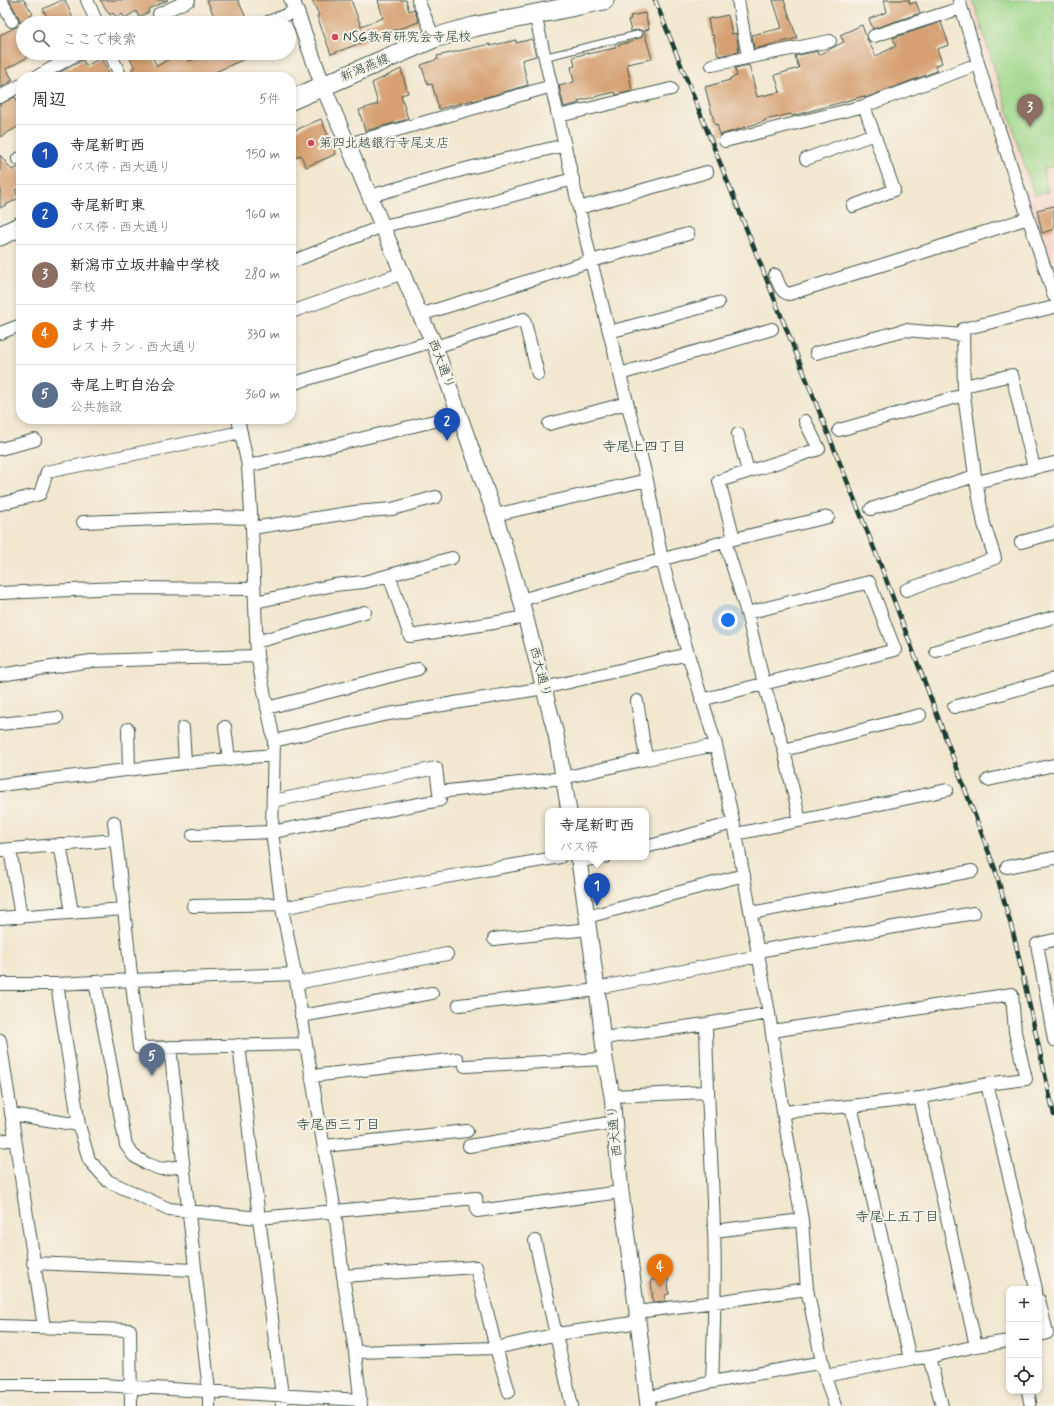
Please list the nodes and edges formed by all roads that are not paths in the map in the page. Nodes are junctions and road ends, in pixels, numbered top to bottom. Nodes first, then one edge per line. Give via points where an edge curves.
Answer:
1 (1, 0) edge
2 (87, 0) edge
3 (189, 0) edge
4 (418, 0) edge
5 (604, 0) edge
6 (738, 0) edge
7 (960, 4) edge
8 (294, 5) edge
9 (159, 14) dead end
10 (535, 14) junction
11 (94, 16) edge
12 (277, 16) edge
13 (12, 21) dead end
14 (639, 34) dead end
15 (874, 36) dead end
16 (434, 38) junction
17 (830, 40) dead end
18 (545, 57) junction
19 (748, 57) junction
20 (66, 60) edge
21 (113, 60) edge
22 (978, 64) junction
23 (712, 65) dead end
24 (45, 72) edge
25 (119, 72) edge
26 (323, 86) junction
27 (552, 86) junction
28 (16, 88) edge
29 (671, 89) dead end
30 (0, 97) edge
31 (296, 98) edge
32 (864, 106) junction
33 (559, 116) junction
34 (874, 134) junction
35 (725, 141) dead end
36 (348, 144) junction
37 (565, 145) junction
38 (806, 159) dead end
39 (707, 172) dead end
40 (573, 179) junction
41 (370, 196) junction
42 (853, 206) dead end
43 (579, 208) junction
44 (1028, 218) junction
45 (383, 226) junction
46 (16, 228) edge
47 (688, 234) dead end
48 (0, 236) edge
49 (296, 260) edge
50 (592, 261) junction
51 (403, 273) junction
52 (776, 274) dead end
53 (1054, 296) edge
54 (718, 303) dead end
55 (1054, 307) edge
56 (296, 310) edge
57 (420, 315) junction
58 (16, 327) edge
59 (772, 329) dead end
60 (0, 332) edge
61 (609, 332) junction
62 (963, 336) junction
63 (434, 344) junction
64 (816, 353) dead end
65 (538, 374) dead end
66 (620, 374) junction
67 (296, 383) edge
68 (964, 391) junction
69 (627, 403) junction
70 (460, 415) junction
71 (805, 421) dead end
72 (239, 424) edge
73 (549, 424) dead end
74 (839, 430) dead end
75 (240, 432) junction
76 (738, 434) dead end
77 (35, 440) dead end
78 (0, 449) edge
79 (1054, 463) edge
80 (248, 466) junction
81 (1034, 468) junction
82 (748, 471) junction
83 (976, 479) junction
84 (646, 480) junction
85 (436, 497) dead end
86 (0, 504) edge
87 (871, 509) dead end
88 (495, 515) junction
89 (828, 517) dead end
90 (83, 522) dead end
91 (252, 523) junction
92 (1054, 533) edge
93 (730, 540) junction
94 (1021, 542) dead end
95 (452, 558) dead end
96 (662, 560) junction
97 (389, 575) junction
98 (254, 588) junction
99 (906, 590) dead end
100 (0, 593) edge
101 (520, 600) junction
102 (255, 602) junction
103 (365, 612) dead end
104 (747, 612) junction
105 (525, 616) junction
106 (1054, 617) edge
107 (256, 642) junction
108 (936, 651) dead end
109 (688, 654) junction
110 (257, 656) junction
111 (418, 669) dead end
112 (0, 675) edge
113 (1054, 679) edge
114 (764, 684) junction
115 (544, 688) junction
116 (701, 700) junction
117 (637, 701) dead end
118 (954, 707) dead end
119 (267, 708) junction
120 (920, 715) dead end
121 (57, 718) dead end
122 (0, 724) edge
123 (225, 727) dead end
124 (183, 728) dead end
125 (128, 729) dead end
126 (274, 741) junction
127 (716, 745) junction
128 (784, 750) junction
129 (273, 755) junction
130 (646, 759) junction
131 (229, 760) junction
132 (185, 763) junction
133 (1054, 765) edge
134 (130, 770) junction
135 (563, 778) junction
136 (988, 780) dead end
137 (0, 785) edge
138 (947, 790) dead end
139 (439, 792) junction
140 (273, 801) junction
141 (568, 808) edge
142 (800, 821) junction
143 (114, 822) dead end
144 (735, 829) junction
145 (272, 832) junction
146 (193, 835) dead end
147 (115, 840) junction
148 (60, 844) junction
149 (649, 846) edge
150 (5, 849) edge
151 (1054, 858) edge
152 (545, 860) edge
153 (578, 860) edge
154 (1007, 867) dead end
155 (972, 871) dead end
156 (744, 875) junction
157 (193, 906) dead end
158 (282, 906) junction
159 (124, 908) junction
160 (72, 912) junction
161 (751, 913) junction
162 (974, 913) dead end
163 (22, 917) junction
164 (0, 918) edge
165 (588, 923) junction
166 (494, 939) dead end
167 (1054, 940) edge
168 (759, 953) junction
169 (447, 954) dead end
170 (296, 979) junction
171 (132, 980) junction
172 (95, 982) junction
173 (0, 984) edge
174 (57, 984) junction
175 (598, 989) junction
176 (432, 993) dead end
177 (459, 1005) dead end
178 (1051, 1011) edge
179 (769, 1013) junction
180 (302, 1016) junction
181 (706, 1024) junction
182 (772, 1031) junction
183 (603, 1038) junction
184 (0, 1040) edge
185 (1054, 1040) edge
186 (306, 1044) junction
187 (239, 1045) junction
188 (170, 1047) junction
189 (605, 1059) junction
190 (312, 1076) junction
191 (987, 1084) junction
192 (707, 1092) junction
193 (612, 1096) junction
194 (920, 1098) junction
195 (851, 1106) junction
196 (783, 1112) junction
197 (11, 1114) junction
198 (615, 1122) junction
199 (79, 1125) junction
200 (467, 1131) dead end
201 (15, 1139) junction
202 (0, 1141) edge
203 (324, 1146) junction
204 (469, 1146) dead end
205 (184, 1166) junction
206 (621, 1192) junction
207 (189, 1212) junction
208 (336, 1212) junction
209 (259, 1218) junction
210 (802, 1220) junction
211 (714, 1231) junction
212 (535, 1241) dead end
213 (34, 1262) junction
214 (195, 1270) junction
215 (343, 1276) junction
216 (1035, 1286) edge
217 (807, 1289) junction
218 (715, 1302) junction
219 (1042, 1312) edge
220 (638, 1317) junction
221 (0, 1326) edge
222 (44, 1327) junction
223 (557, 1334) junction
224 (1042, 1334) edge
225 (1006, 1341) edge
226 (976, 1346) junction
227 (496, 1348) junction
228 (355, 1352) junction
229 (929, 1357) junction
230 (910, 1359) junction
231 (823, 1362) junction
232 (825, 1376) junction
233 (712, 1382) junction
234 (0, 1385) edge
235 (131, 1388) junction
236 (209, 1391) junction
237 (509, 1392) dead end
238 (282, 1401) edge
239 (647, 1402) edge
240 (361, 1403) edge
241 (131, 1406) edge
242 (209, 1406) edge
243 (572, 1406) edge
244 (835, 1406) edge
245 (942, 1406) edge

1 - 13 street
2 - 11 street
3 - 9 street
4 - 16 street
5 - 10 main road, 新潟燕線
6 - 19 street
7 - 15 street
7 - 22 street
8 - 12 street
8 - 26 street, 西大通り
10 - 16 main road, 新潟燕線
10 - 18 street
14 - 18 lane
16 - 26 main road, 新潟燕線
17 - 19 street
18 - 27 street
19 - 23 street
20 - 24 street
21 - 25 street
22 - 32 street
22 - 44 street
26 - 31 main road, 新潟燕線
26 - 36 street, 西大通り
27 - 33 street
27 - 36 street
28 - 30 street
29 - 33 street
32 - 34 street
32 - 35 street
33 - 37 street
34 - 38 street
34 - 42 street via 894,190
36 - 41 street, 西大通り
37 - 40 street
37 - 41 street via 469,168
39 - 43 street
40 - 43 street
40 - 45 street via 485,203
41 - 45 street, 西大通り
43 - 50 street
44 - 52 street via 789,294 781,289
44 - 53 street
45 - 49 street
45 - 51 street, 西大通り
46 - 48 main road
47 - 50 street
50 - 57 street
50 - 61 street
51 - 56 street
51 - 57 street, 西大通り
54 - 61 street
55 - 62 street via 963,329
57 - 63 street, 西大通り
58 - 60 street
59 - 66 street
61 - 66 street
62 - 64 street via 904,330
62 - 68 street
63 - 65 street via 524,319
63 - 67 street
63 - 70 street, 西大通り
66 - 69 street
68 - 74 street
68 - 81 street via 1012,375
68 - 83 street
69 - 73 street
69 - 84 street
70 - 80 street
70 - 88 street, 西大通り
71 - 82 street via 819,449
72 - 75 street
75 - 80 street
75 - 86 street via 47,472 40,494
76 - 82 street
77 - 78 street
79 - 81 street
80 - 91 street
81 - 83 street
82 - 93 street via 719,481
83 - 87 street
83 - 99 street via 984,524 995,558
84 - 88 street
84 - 96 street
85 - 91 street via 392,509
88 - 101 street, 西大通り
89 - 93 street
90 - 91 street via 213,517
91 - 98 street
92 - 94 street
93 - 96 street
93 - 104 street
95 - 97 street
96 - 101 street
96 - 109 street
97 - 102 street
97 - 105 street via 410,636
98 - 100 street via 120,588
98 - 102 street
101 - 105 street, 西大通り
102 - 107 street
103 - 107 street
104 - 114 street
104 - 114 street via 869,582 895,650
105 - 115 street, 西大通り
106 - 108 street
107 - 110 street
109 - 115 street
109 - 116 street
110 - 112 street via 91,661
110 - 119 street
111 - 119 street
113 - 118 street
114 - 116 street
114 - 128 street
115 - 126 street via 383,715
115 - 135 street, 西大通り via 556,735
116 - 127 street
117 - 130 street
119 - 126 street
120 - 128 street
121 - 122 street
123 - 131 street
124 - 132 street
125 - 134 street
126 - 129 street
127 - 130 street
127 - 144 street
128 - 142 street
129 - 131 street
129 - 140 street
130 - 135 street
131 - 132 street
132 - 134 street
133 - 136 street
134 - 137 street
135 - 139 street
135 - 141 street, 西大通り
138 - 142 street
139 - 140 street via 436,768
139 - 145 street via 440,800
140 - 145 street
142 - 144 street
143 - 147 street
144 - 149 street
144 - 156 street
145 - 146 street
145 - 158 street
147 - 148 street
147 - 159 street
148 - 150 street
148 - 160 street
150 - 163 street
151 - 154 street
152 - 158 street
153 - 165 street, 西大通り
155 - 161 street
156 - 161 street
156 - 165 street
157 - 158 street
158 - 170 street
159 - 160 street
159 - 171 street
160 - 163 street
161 - 168 street
162 - 168 street
163 - 164 street
165 - 166 street
165 - 175 street, 西大通り
167 - 178 street via 1037,944
168 - 175 street
168 - 179 street
169 - 170 street
170 - 171 street
170 - 180 street
171 - 172 street
171 - 188 street via 139,1048
172 - 174 street
172 - 205 street via 126,1145 134,1156 160,1169
173 - 174 street
174 - 199 street
175 - 177 street
175 - 183 street, 西大通り
176 - 180 street
178 - 185 street
179 - 181 street
179 - 182 street
180 - 186 street
181 - 183 street
181 - 192 street
182 - 191 street via 1012,994 1015,1032 1026,1079
182 - 196 street
183 - 189 street, 西大通り
184 - 197 street
186 - 187 street
186 - 190 street
187 - 188 street
187 - 209 street
188 - 205 street
189 - 190 street via 461,1062
189 - 193 street, 西大通り
190 - 203 street
191 - 194 street
191 - 216 street
192 - 193 street
192 - 211 street
193 - 198 street, 西大通り
194 - 195 street
194 - 226 street
195 - 196 street
195 - 230 street
196 - 210 street
197 - 199 street
197 - 201 street
198 - 204 street
198 - 206 street, 西大通り
199 - 207 street via 89,1160 108,1181 170,1209
200 - 203 street
201 - 202 street
201 - 213 street
203 - 208 street
205 - 207 street
206 - 208 street via 477,1211 476,1198
206 - 220 street, 西大通り
207 - 209 street
207 - 214 street
208 - 209 street
208 - 215 street
209 - 238 street
210 - 211 street
210 - 217 street
211 - 218 street
212 - 223 street
213 - 214 street
213 - 222 street
214 - 236 street
215 - 227 street via 476,1267
215 - 228 street
217 - 218 street
217 - 231 street
218 - 220 street
218 - 233 street
219 - 224 street via 1047,1333
220 - 223 street
220 - 239 street, 西大通り
221 - 222 street
222 - 235 street via 130,1330
223 - 227 street
223 - 243 street
225 - 226 street
226 - 229 street
227 - 228 street
227 - 237 street
228 - 240 street
229 - 230 street
229 - 245 street
230 - 232 street
231 - 232 street
231 - 233 street
232 - 244 street
233 - 239 street
234 - 235 street via 101,1385
235 - 236 street
235 - 241 street
236 - 238 street
236 - 242 street
238 - 240 street

